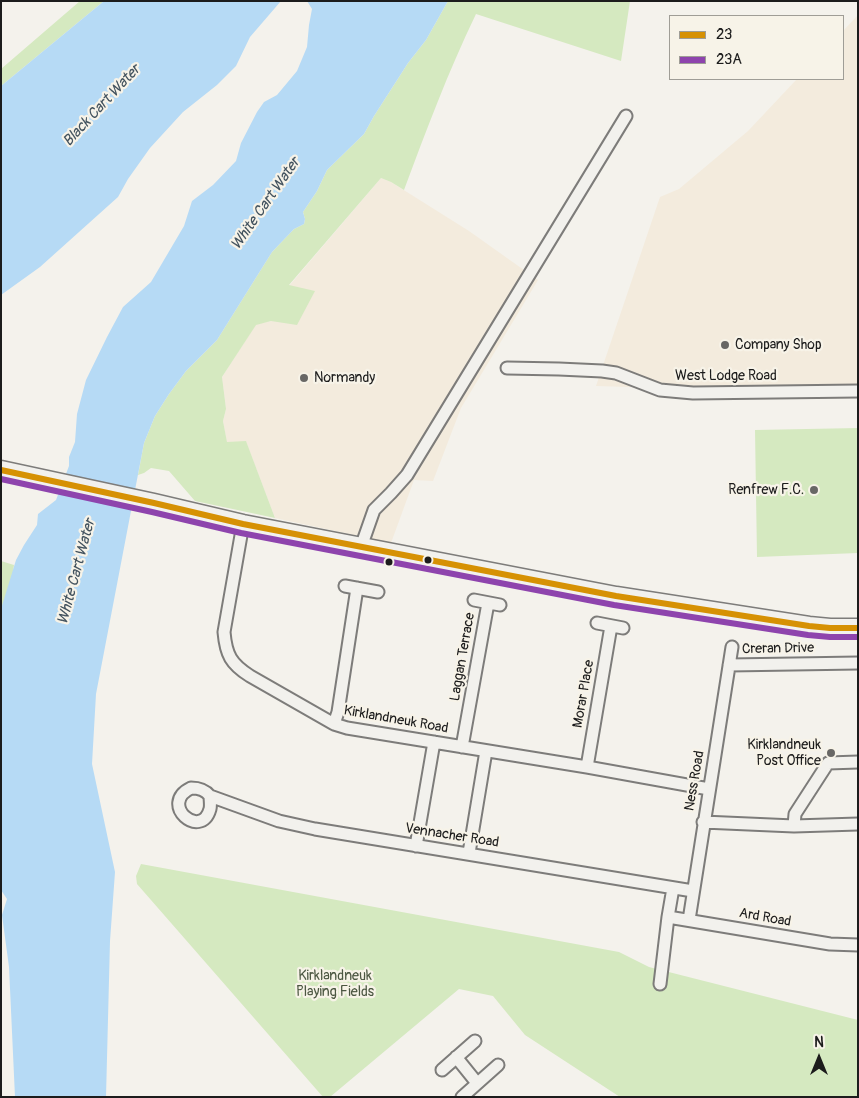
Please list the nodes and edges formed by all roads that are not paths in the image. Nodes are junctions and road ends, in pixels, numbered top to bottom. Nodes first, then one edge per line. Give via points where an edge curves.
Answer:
1 (626, 116) dead end
2 (507, 368) dead end
3 (858, 391) edge
4 (1, 470) edge
5 (243, 524) junction
6 (362, 547) junction
7 (345, 586) dead end
8 (357, 588) junction
9 (378, 592) dead end
10 (474, 600) dead end
11 (488, 602) junction
12 (500, 605) dead end
13 (597, 623) dead end
14 (611, 626) junction
15 (624, 628) dead end
16 (858, 628) edge
17 (732, 647) dead end
18 (858, 663) edge
19 (729, 665) junction
20 (334, 724) junction
21 (434, 742) junction
22 (462, 747) junction
23 (486, 751) junction
24 (858, 762) edge
25 (587, 767) junction
26 (709, 789) junction
27 (210, 796) dead end
28 (703, 822) junction
29 (858, 824) edge
30 (794, 826) junction
31 (416, 846) junction
32 (469, 854) junction
33 (673, 888) junction
34 (693, 891) junction
35 (668, 917) junction
36 (689, 920) junction
37 (858, 945) edge
38 (660, 984) dead end
39 (475, 1041) dead end
40 (456, 1057) junction
41 (498, 1065) dead end
42 (442, 1070) dead end
43 (477, 1083) junction
44 (462, 1097) edge

1 - 6 street via 411,468 374,510
2 - 3 street, West Lodge Road via 602,371 660,390 693,393
4 - 5 main road
5 - 6 main road
5 - 20 street, Kirklandneuk Road via 224,632 229,658 250,676
6 - 16 main road via 616,596 809,626
7 - 8 street
8 - 9 street
8 - 20 street
10 - 11 street, Laggan Terrace
11 - 12 street, Laggan Terrace
11 - 22 street, Laggan Terrace
13 - 14 street
14 - 15 street
14 - 25 street, Morar Place
17 - 19 street, Ness Road
18 - 19 street, Creran Drive
19 - 26 street, Ness Road
20 - 21 street, Kirklandneuk Road
21 - 22 street, Kirklandneuk Road
21 - 31 street
22 - 23 street, Kirklandneuk Road
23 - 25 street, Kirklandneuk Road
23 - 32 street
24 - 30 street via 828,763 796,814
25 - 26 street, Kirklandneuk Road
26 - 28 street, Ness Road
27 - 31 street, Vennacher Road via 278,821
28 - 30 street
28 - 34 street, Ness Road
29 - 30 street
31 - 32 street, Vennacher Road
32 - 33 street, Vennacher Road
33 - 34 street, Vennacher Road
33 - 35 street
34 - 36 street, Ness Road
35 - 36 street, Ard Road
35 - 38 street
36 - 37 street, Ard Road via 830,944
39 - 40 street
40 - 42 street
40 - 43 street
41 - 43 street
43 - 44 street

